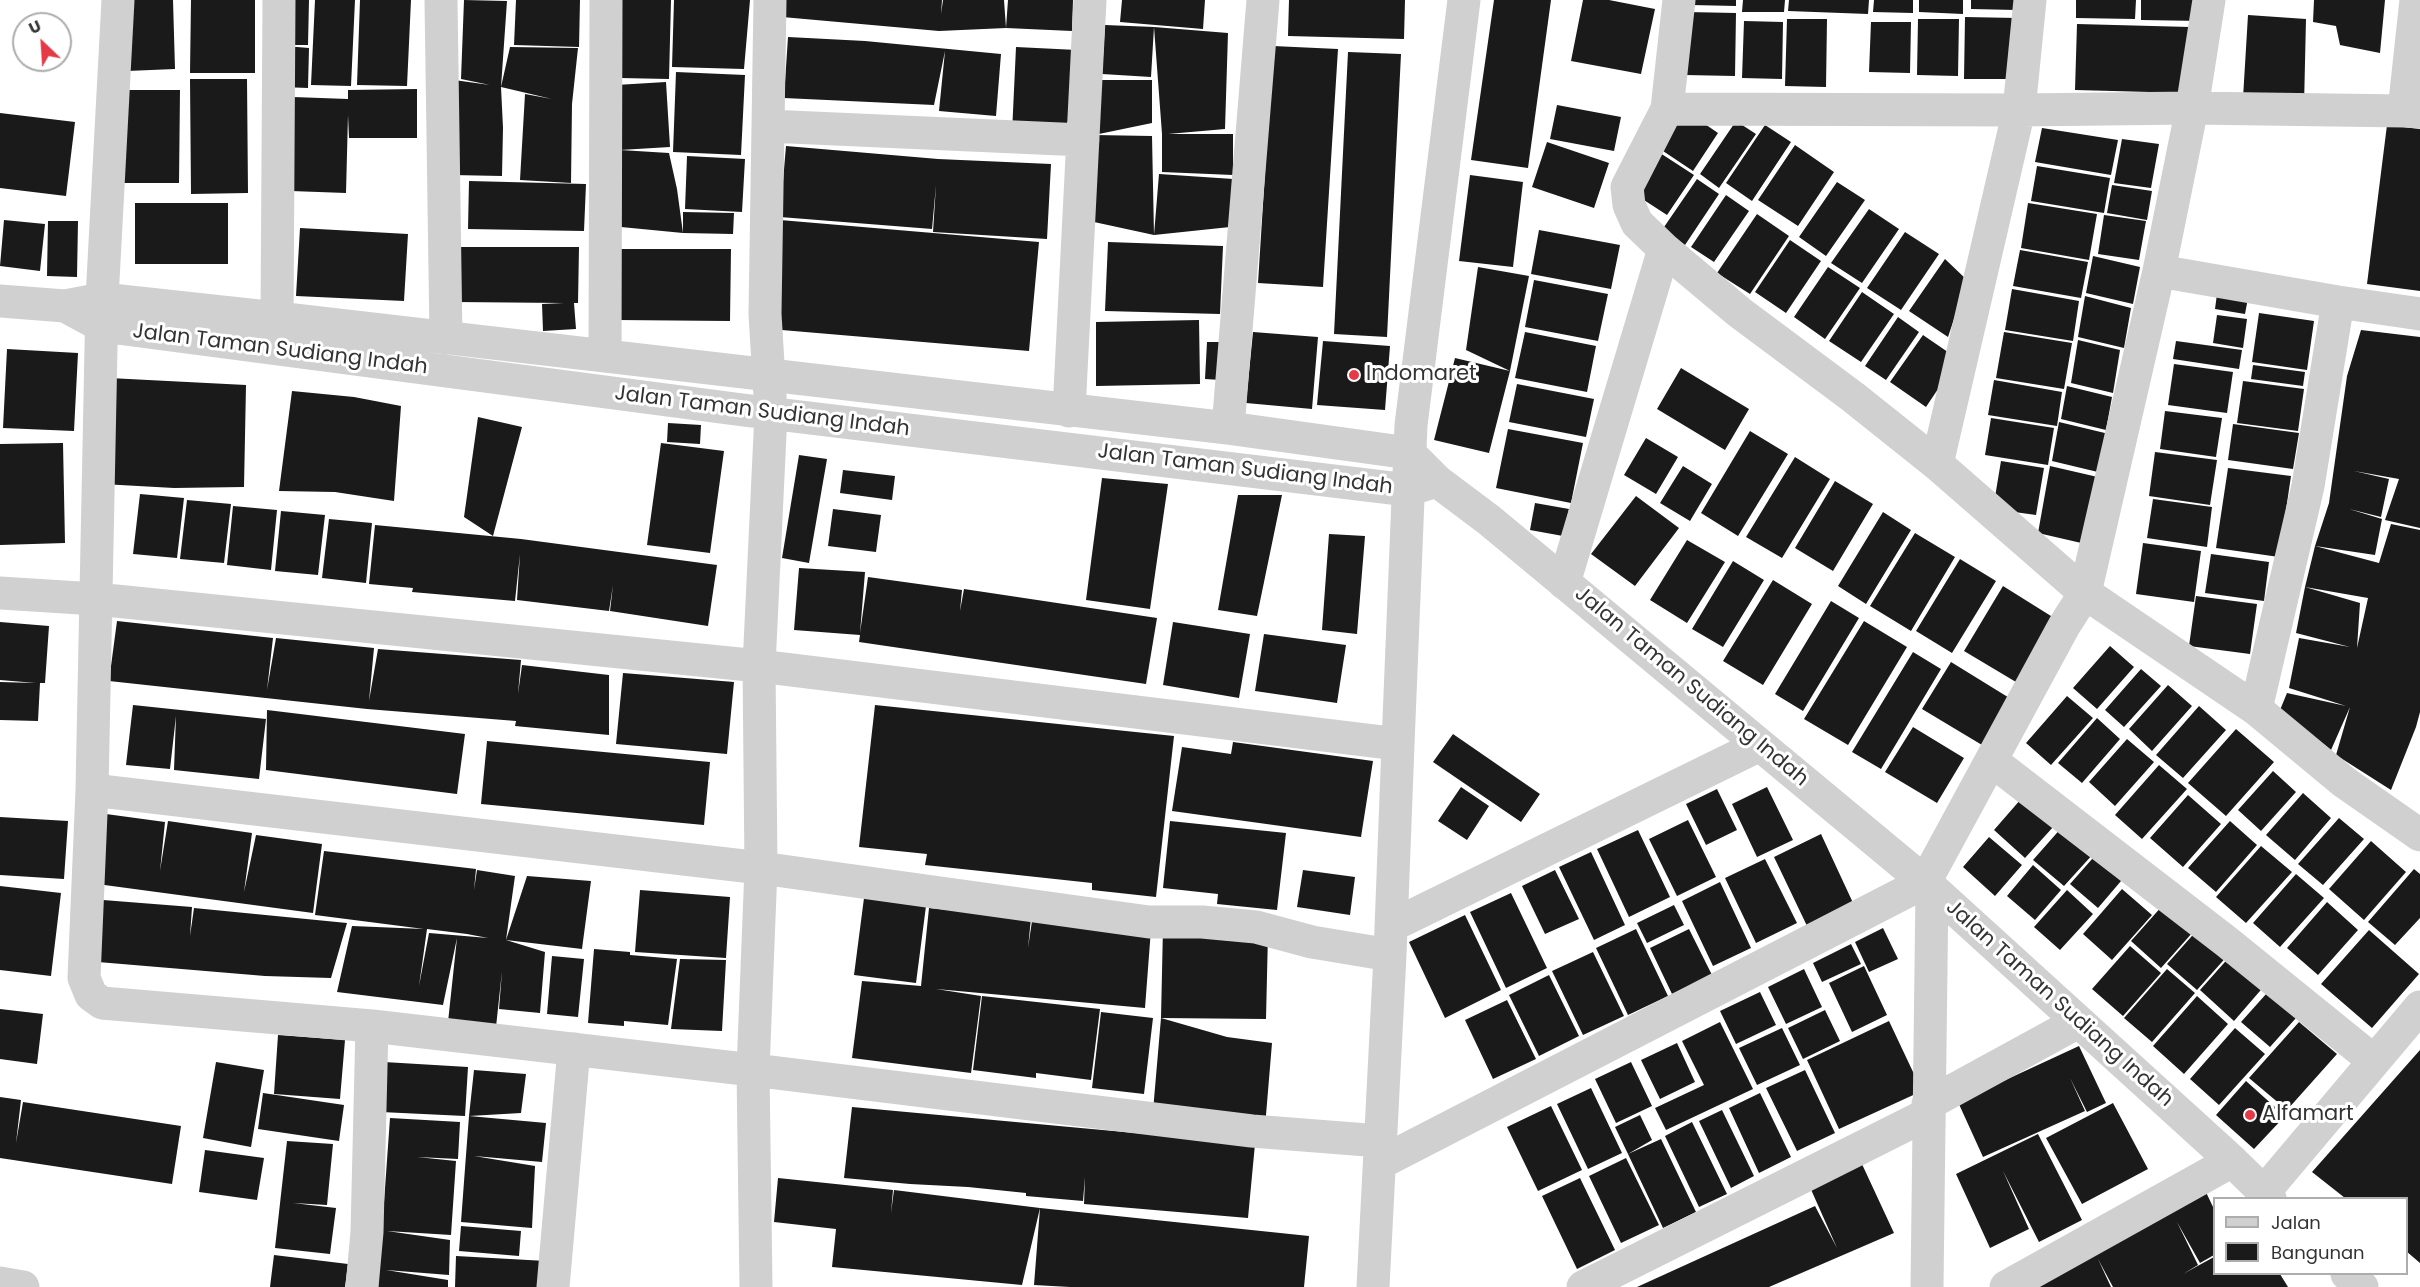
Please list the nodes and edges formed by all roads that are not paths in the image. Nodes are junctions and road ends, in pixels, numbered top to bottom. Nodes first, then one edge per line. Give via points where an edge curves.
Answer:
1 (118, 0) edge
2 (279, 0) edge
3 (441, 0) edge
4 (606, 0) edge
5 (770, 0) edge
6 (1090, 0) edge
7 (1263, 0) edge
8 (1464, 0) edge
9 (1679, 0) edge
10 (2030, 0) edge
11 (2209, 0) edge
12 (2416, 0) edge
13 (2192, 108) junction
14 (1667, 109) junction
15 (2019, 110) junction
16 (2412, 112) edge
17 (768, 126) junction
18 (1083, 140) junction
19 (1664, 249) junction
20 (2159, 271) junction
21 (0, 301) edge
22 (2338, 302) junction
23 (102, 313) junction
24 (2420, 314) edge
25 (277, 318) junction
26 (446, 338) junction
27 (605, 357) junction
28 (770, 375) junction
29 (1069, 411) junction
30 (771, 413) junction
31 (1228, 428) junction
32 (1409, 453) junction
33 (1937, 464) junction
34 (1422, 486) junction
35 (1564, 582) junction
36 (0, 593) edge
37 (2085, 593) junction
38 (96, 599) junction
39 (759, 666) junction
40 (2256, 709) junction
41 (1398, 744) junction
42 (1760, 745) junction
43 (1992, 761) junction
44 (92, 790) junction
45 (2420, 835) edge
46 (760, 868) junction
47 (1928, 885) junction
48 (1391, 940) junction
49 (2420, 1007) edge
50 (2078, 1022) junction
51 (372, 1026) junction
52 (574, 1049) junction
53 (2374, 1061) junction
54 (753, 1070) junction
55 (1928, 1109) junction
56 (1380, 1152) junction
57 (2232, 1161) junction
58 (2267, 1196) edge
59 (0, 1283) edge
60 (765, 1286) edge
61 (23, 1287) edge
62 (362, 1287) edge
63 (553, 1287) edge
64 (1373, 1287) edge
65 (1583, 1287) edge
66 (1927, 1287) edge
67 (2006, 1287) edge

1 - 23 street
2 - 25 street
3 - 26 street
4 - 27 street
5 - 17 street
6 - 18 street
7 - 31 street
8 - 32 street
9 - 14 street
10 - 15 street
11 - 13 street
12 - 16 street
13 - 15 street
13 - 16 street
13 - 20 street
14 - 15 street
14 - 19 street via 1627,187 1637,223
15 - 33 street
17 - 18 street
17 - 28 street via 765,314
18 - 29 street
19 - 33 street via 1739,312
19 - 35 street
20 - 22 street
20 - 37 street
21 - 23 street, Jalan Taman Sudiang Indah
22 - 24 street
22 - 40 street via 2308,486
23 - 25 street
23 - 30 street, Jalan Taman Sudiang Indah
23 - 38 street
25 - 26 street
26 - 27 street
27 - 28 street
28 - 29 street
28 - 30 street
29 - 31 street
30 - 34 street, Jalan Taman Sudiang Indah
30 - 39 street
31 - 32 street
32 - 34 street
33 - 37 street
34 - 35 street, Jalan Taman Sudiang Indah via 1489,520
34 - 41 street
35 - 42 street, Jalan Taman Sudiang Indah
36 - 38 street
37 - 40 street
37 - 43 street
38 - 39 street
38 - 44 street
39 - 41 street
39 - 46 street
40 - 45 street via 2344,782
41 - 48 street
42 - 47 street, Jalan Taman Sudiang Indah
42 - 48 street
43 - 47 street
43 - 53 street
44 - 46 street
44 - 51 street via 84,978 94,999 102,1003
46 - 48 street via 1149,922 1256,927 1304,941
46 - 54 street
47 - 50 street, Jalan Taman Sudiang Indah
47 - 55 street
47 - 56 street
48 - 56 street
49 - 53 street
50 - 55 street
50 - 57 street, Jalan Taman Sudiang Indah
51 - 52 street
51 - 62 street
52 - 54 street
52 - 63 street
53 - 58 street
54 - 56 street via 1252,1131
54 - 60 street
55 - 65 street
55 - 66 street
56 - 64 street
57 - 58 street, Jalan Taman Sudiang Indah
57 - 67 street
59 - 61 street

